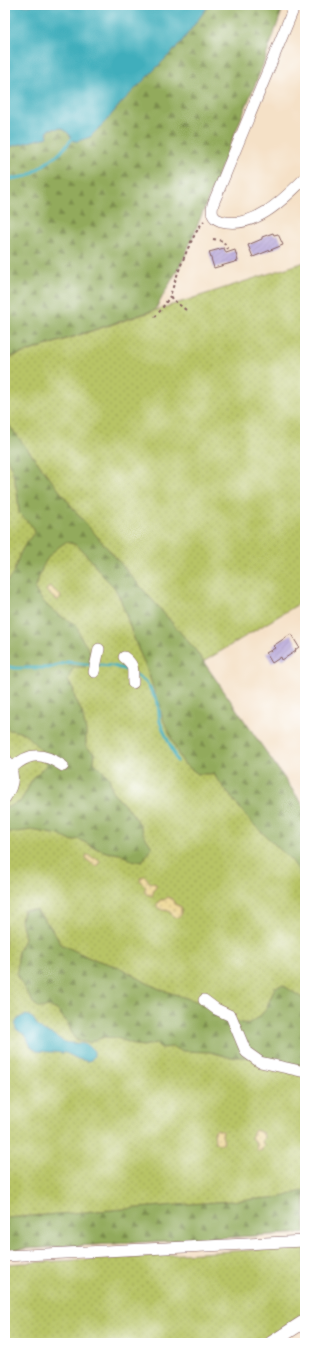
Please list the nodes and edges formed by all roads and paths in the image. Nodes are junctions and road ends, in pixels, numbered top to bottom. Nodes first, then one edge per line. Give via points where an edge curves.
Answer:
1 (295, 5) edge
2 (305, 178) edge
3 (212, 213) junction
4 (213, 239) dead end
5 (228, 249) dead end
6 (170, 296) junction
7 (186, 310) dead end
8 (154, 317) dead end
9 (124, 657) dead end
10 (133, 676) dead end
11 (5, 758) edge
12 (63, 766) dead end
13 (12, 768) junction
14 (5, 798) edge
15 (204, 1000) dead end
16 (305, 1072) edge
17 (305, 1241) edge
18 (5, 1256) edge
19 (305, 1321) edge
20 (271, 1343) edge

1 - 3 street via 213,204
2 - 3 street via 279,204 243,222 224,222
3 - 6 path via 197,231
4 - 5 path via 223,241
6 - 7 path
6 - 8 path
9 - 10 street via 130,661
11 - 13 street
12 - 13 street via 53,759 38,756 28,757
13 - 14 street via 12,782
15 - 16 street via 231,1016 246,1052 250,1055 260,1062
17 - 18 street
19 - 20 main road

